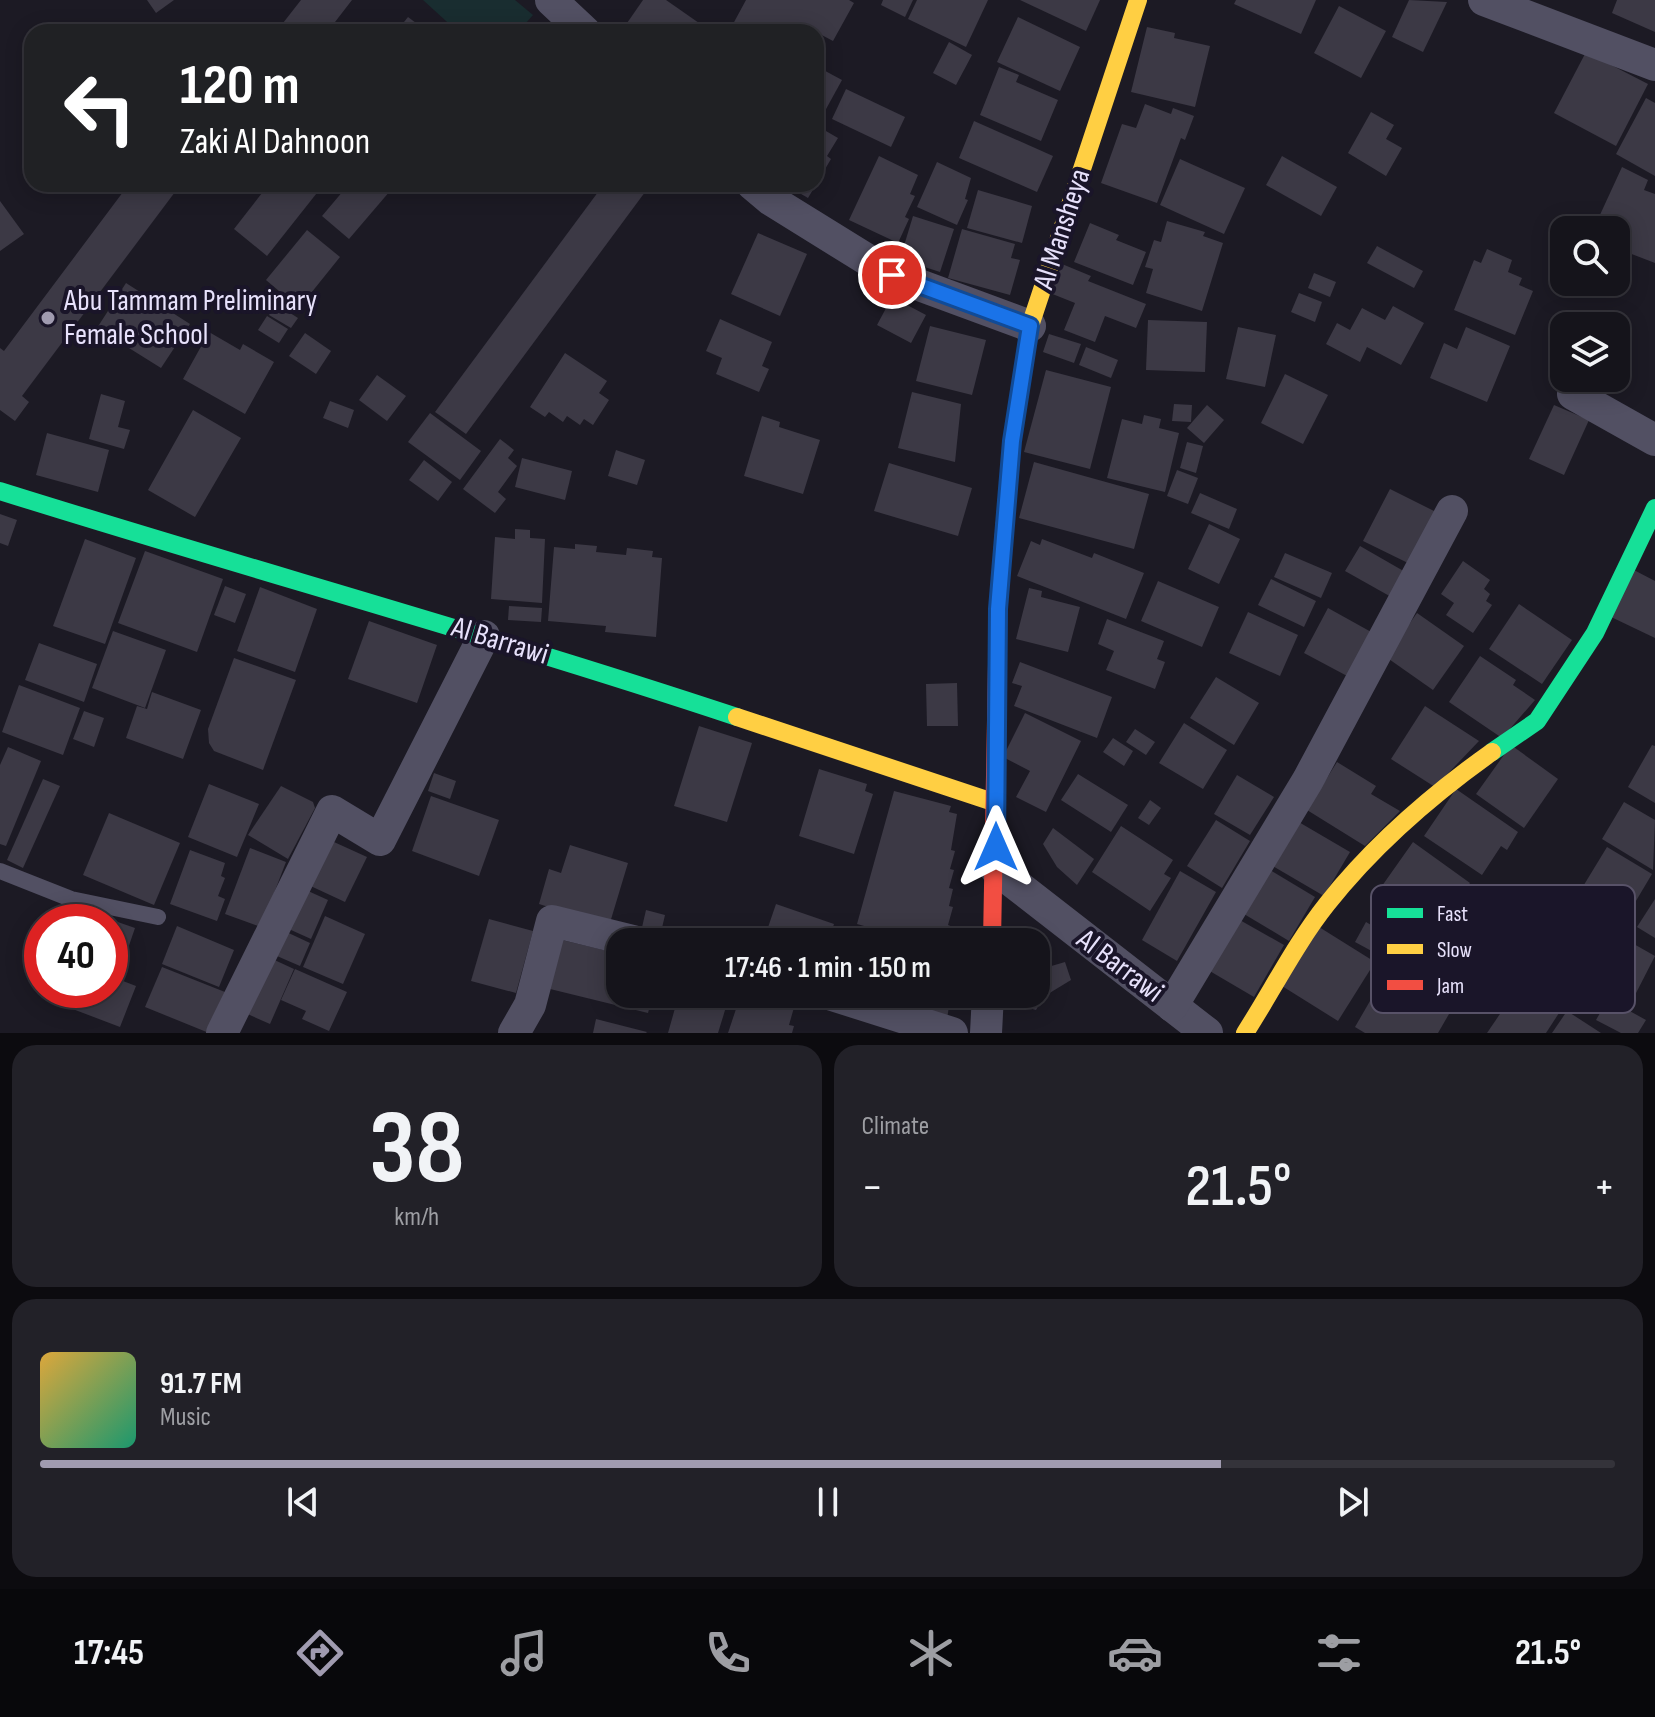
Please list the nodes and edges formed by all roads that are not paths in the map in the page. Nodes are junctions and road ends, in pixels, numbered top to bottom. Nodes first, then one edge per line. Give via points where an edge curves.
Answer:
1 (551, 0) edge
2 (1138, 0) edge
3 (1484, 0) edge
4 (576, 24) edge
5 (1655, 65) edge
6 (762, 192) edge
7 (1030, 326) junction
8 (1573, 394) dead end
9 (1655, 440) edge
10 (0, 491) edge
11 (1655, 508) edge
12 (1452, 511) dead end
13 (484, 636) junction
14 (996, 803) junction
15 (996, 869) junction
16 (0, 871) edge
17 (158, 917) dead end
18 (993, 928) edge
19 (606, 934) edge
20 (1172, 1006) junction
21 (873, 1008) edge
22 (987, 1008) edge
23 (222, 1033) edge
24 (514, 1033) edge
25 (952, 1033) edge
26 (986, 1033) edge
27 (1207, 1033) edge
28 (1245, 1033) edge

1 - 4 street
2 - 7 street, Al Mansheya
3 - 5 street
6 - 7 street via 892,275
7 - 14 street, Al Mansheya via 1012,441 998,609
8 - 9 street
10 - 13 street, Al Barrawi
11 - 28 street via 1595,633 1537,721 1455,778 1372,855 1326,905
12 - 20 street via 1308,780
13 - 14 street, Al Barrawi
13 - 23 street via 380,840 332,811
14 - 15 street, Al Mansheya
15 - 18 street, Al Mansheya
15 - 20 street, Al Barrawi
16 - 17 lane via 71,899
19 - 24 street via 552,921 530,1005
20 - 27 street, Al Barrawi
21 - 25 street
22 - 26 street

